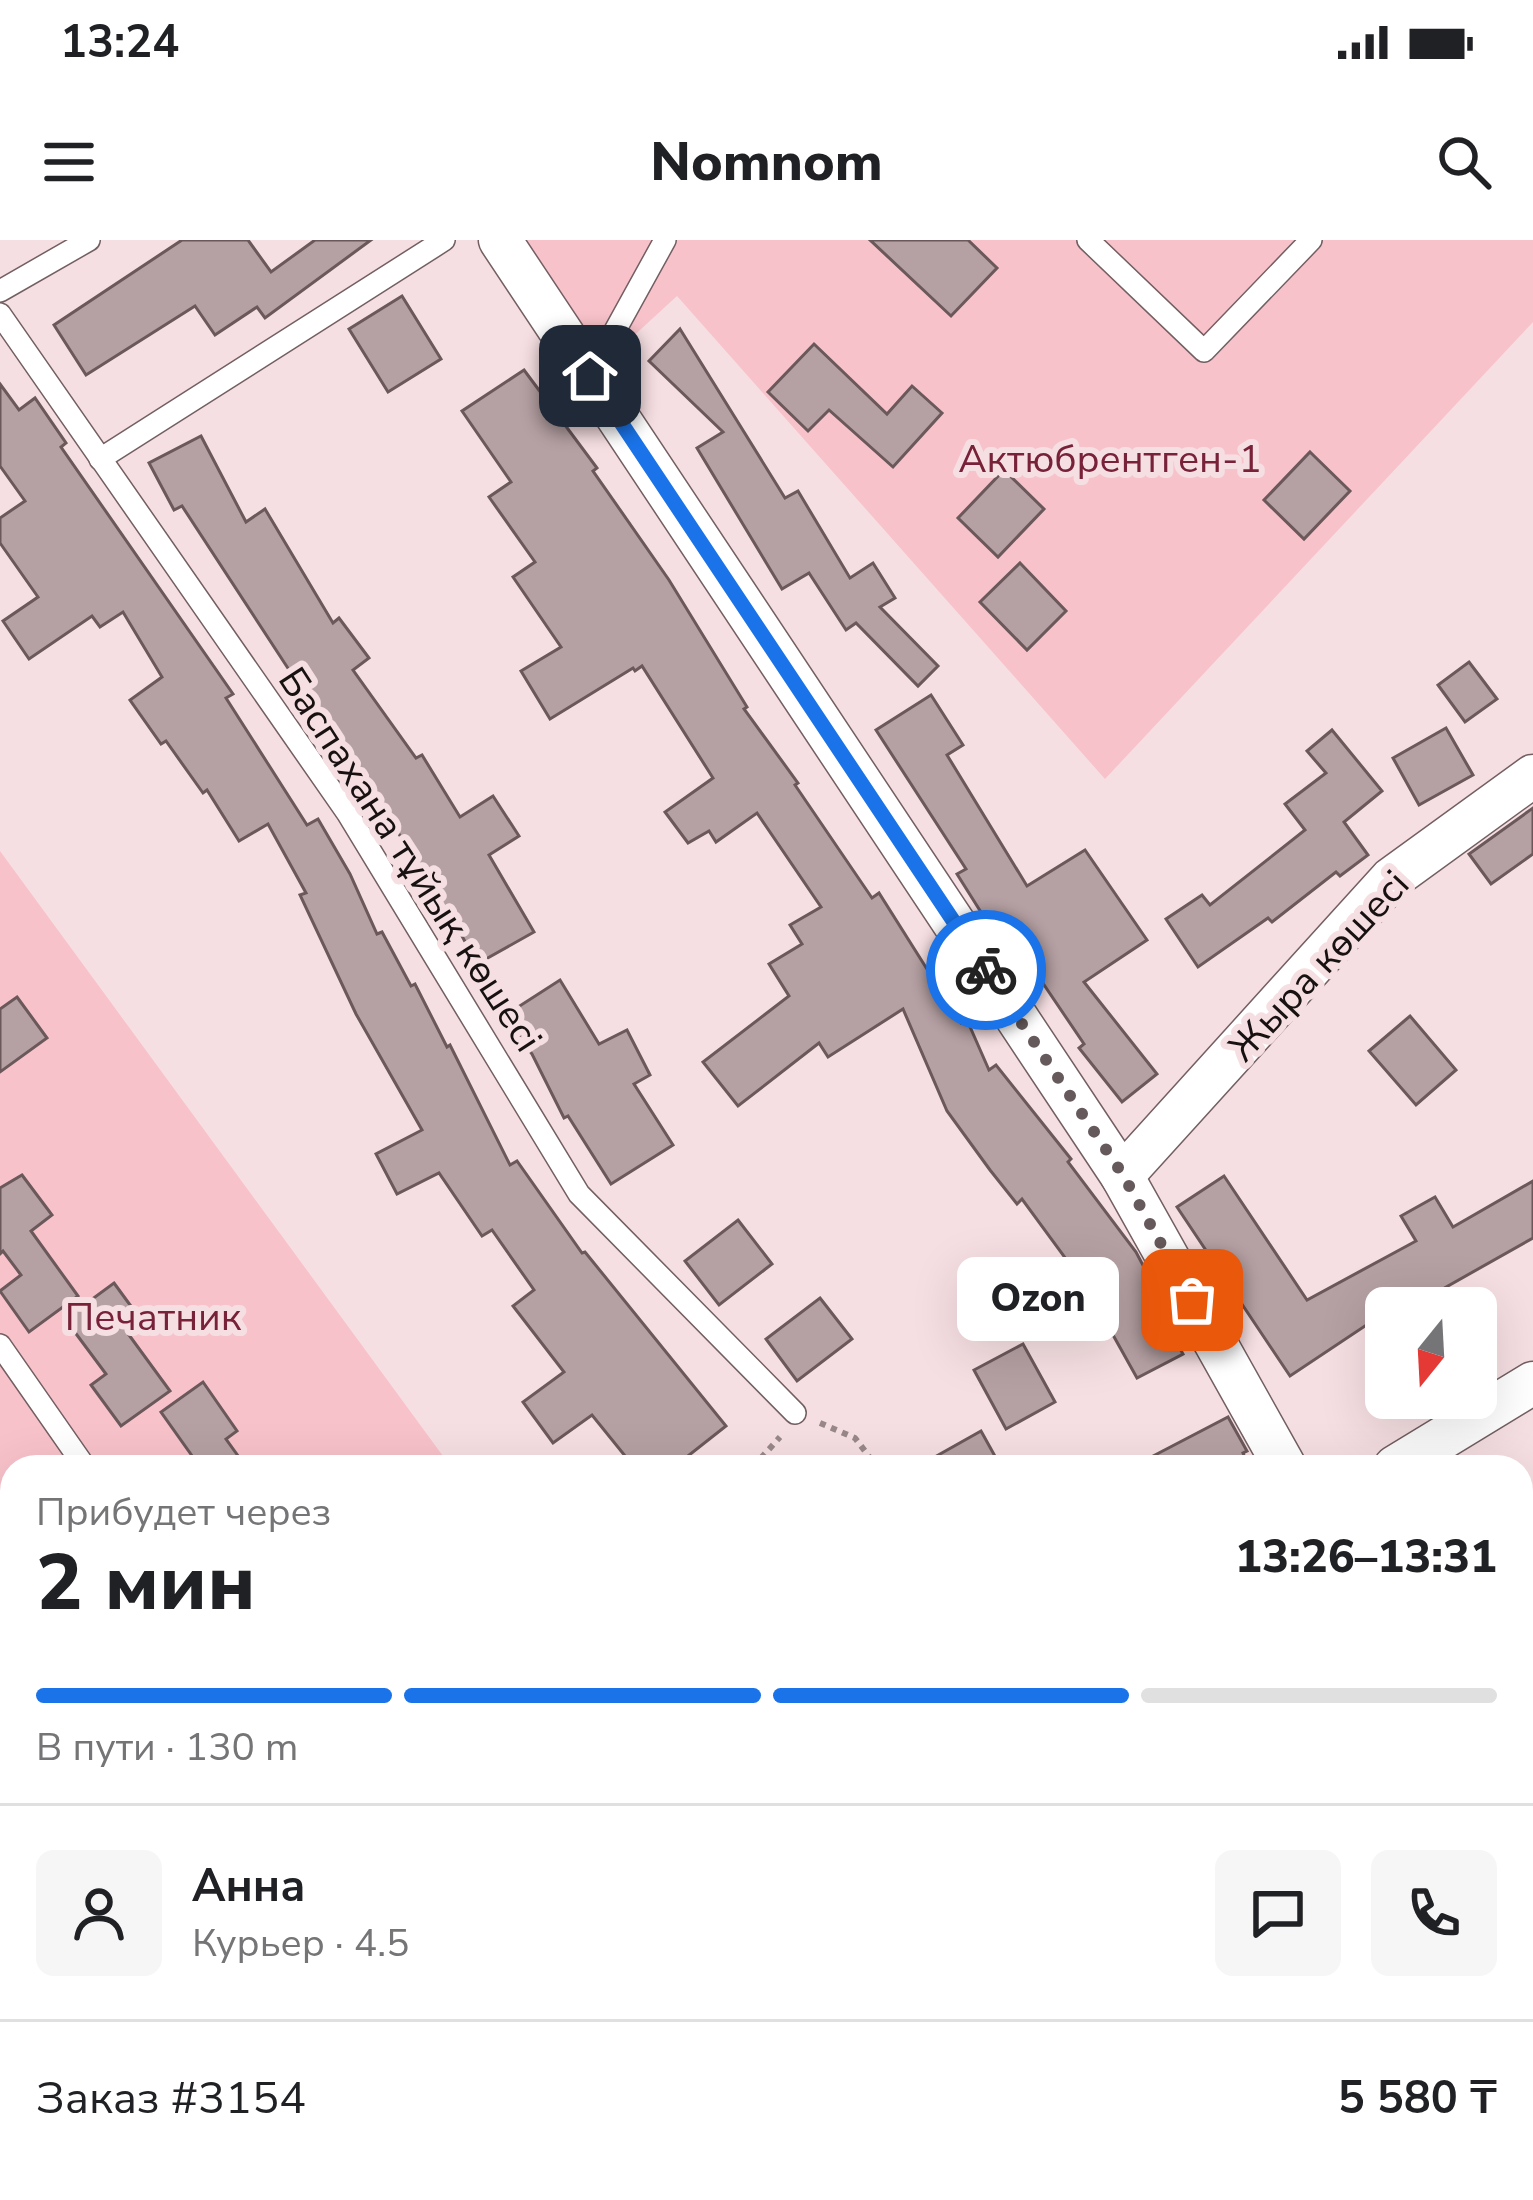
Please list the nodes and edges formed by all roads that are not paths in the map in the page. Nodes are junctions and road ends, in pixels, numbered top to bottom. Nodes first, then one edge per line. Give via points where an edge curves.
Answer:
1 (89, 240) edge
2 (444, 240) edge
3 (500, 240) edge
4 (665, 240) edge
5 (1088, 240) edge
6 (1311, 240) edge
7 (0, 291) edge
8 (0, 314) edge
9 (590, 376) junction
10 (100, 459) junction
11 (1533, 776) edge
12 (1123, 1175) junction
13 (0, 1345) edge
14 (1533, 1383) edge
15 (795, 1413) dead end
16 (77, 1455) edge
17 (1278, 1455) edge
18 (1415, 1455) edge

1 - 7 lane
2 - 10 lane
3 - 9 street
4 - 9 lane
5 - 6 lane via 1204,351
8 - 10 lane, Баспахана тұйық көшесі
9 - 12 street
10 - 15 lane, Баспахана тұйық көшесі via 348,814 579,1194
11 - 12 street, Жыра көшесі via 1391,879
12 - 17 street
13 - 16 lane
14 - 18 street

